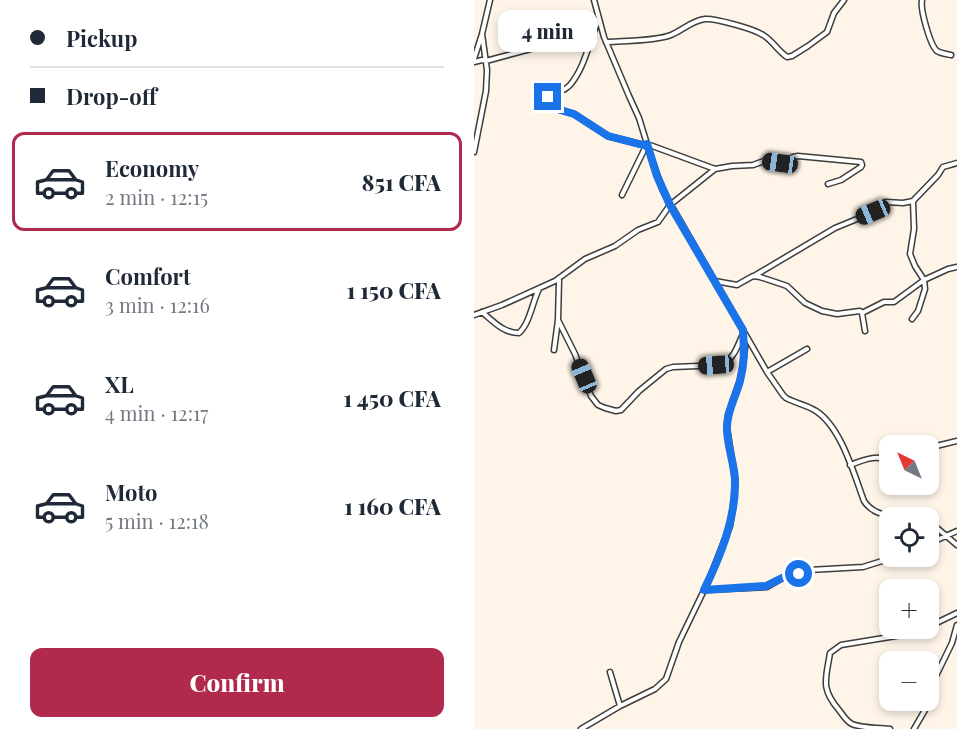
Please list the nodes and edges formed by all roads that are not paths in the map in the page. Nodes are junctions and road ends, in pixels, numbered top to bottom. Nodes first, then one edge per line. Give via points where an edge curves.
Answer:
1 (490, 0) edge
2 (594, 0) edge
3 (844, 0) edge
4 (922, 0) edge
5 (599, 19) junction
6 (482, 34) junction
7 (606, 42) junction
8 (951, 55) dead end
9 (474, 61) edge
10 (486, 61) junction
11 (647, 145) junction
12 (474, 152) edge
13 (957, 163) edge
14 (715, 169) junction
15 (828, 184) dead end
16 (622, 195) dead end
17 (913, 201) junction
18 (670, 205) junction
19 (957, 267) edge
20 (753, 276) junction
21 (559, 279) junction
22 (924, 280) junction
23 (714, 281) junction
24 (539, 288) junction
25 (482, 312) junction
26 (862, 313) junction
27 (474, 315) edge
28 (912, 319) dead end
29 (558, 320) junction
30 (743, 332) junction
31 (865, 332) dead end
32 (807, 349) dead end
33 (554, 350) dead end
34 (767, 372) junction
35 (957, 441) edge
36 (939, 445) edge
37 (879, 457) edge
38 (850, 465) junction
39 (879, 514) edge
40 (939, 530) edge
41 (957, 531) edge
42 (946, 536) junction
43 (939, 539) edge
44 (957, 546) edge
45 (879, 562) edge
46 (704, 590) junction
47 (957, 613) edge
48 (939, 622) edge
49 (957, 625) edge
50 (879, 639) edge
51 (939, 670) edge
52 (610, 672) dead end
53 (620, 706) junction
54 (924, 711) edge
55 (581, 729) edge
56 (890, 729) edge
57 (914, 729) edge

1 - 6 street
2 - 5 street
3 - 7 street via 827,32 787,57 763,34 709,19 671,35
4 - 8 street via 922,13 933,46 938,52
5 - 7 street
5 - 10 street via 534,40 534,48
5 - 11 street via 570,86 548,97 546,104 574,114 608,136
6 - 9 street
6 - 10 street
7 - 11 street
9 - 10 street
10 - 12 street via 486,91
11 - 14 street
11 - 16 street
11 - 18 street
13 - 17 street via 943,166
14 - 15 street via 764,161 786,163 798,156 861,162 861,167
14 - 18 street
17 - 20 street via 886,202
17 - 22 street via 910,254
18 - 21 street via 658,222 585,259
18 - 23 street
19 - 22 street
20 - 23 street via 737,285
20 - 26 street via 787,286 805,303 822,311
21 - 24 street
21 - 29 street
22 - 26 street via 894,302 884,302
22 - 28 street via 922,299
23 - 30 street
24 - 25 street
24 - 25 street via 519,333 503,329
25 - 27 street
26 - 31 street
29 - 30 street via 591,396 598,405 616,411 666,369 723,365 735,354
29 - 33 street
30 - 34 street
30 - 46 street via 743,364 727,428 735,479 734,500 730,526
32 - 34 street
34 - 38 street via 784,397 815,410 831,425
35 - 36 street
37 - 38 street
38 - 39 street via 868,508
40 - 42 street
41 - 42 street
42 - 43 street
42 - 44 street
45 - 46 street via 863,567 809,570 766,586
46 - 53 street via 666,679 655,689
47 - 48 street
49 - 51 street
50 - 56 street via 841,645 830,653 825,685 835,706 854,725
52 - 53 street
53 - 55 street
54 - 57 street

